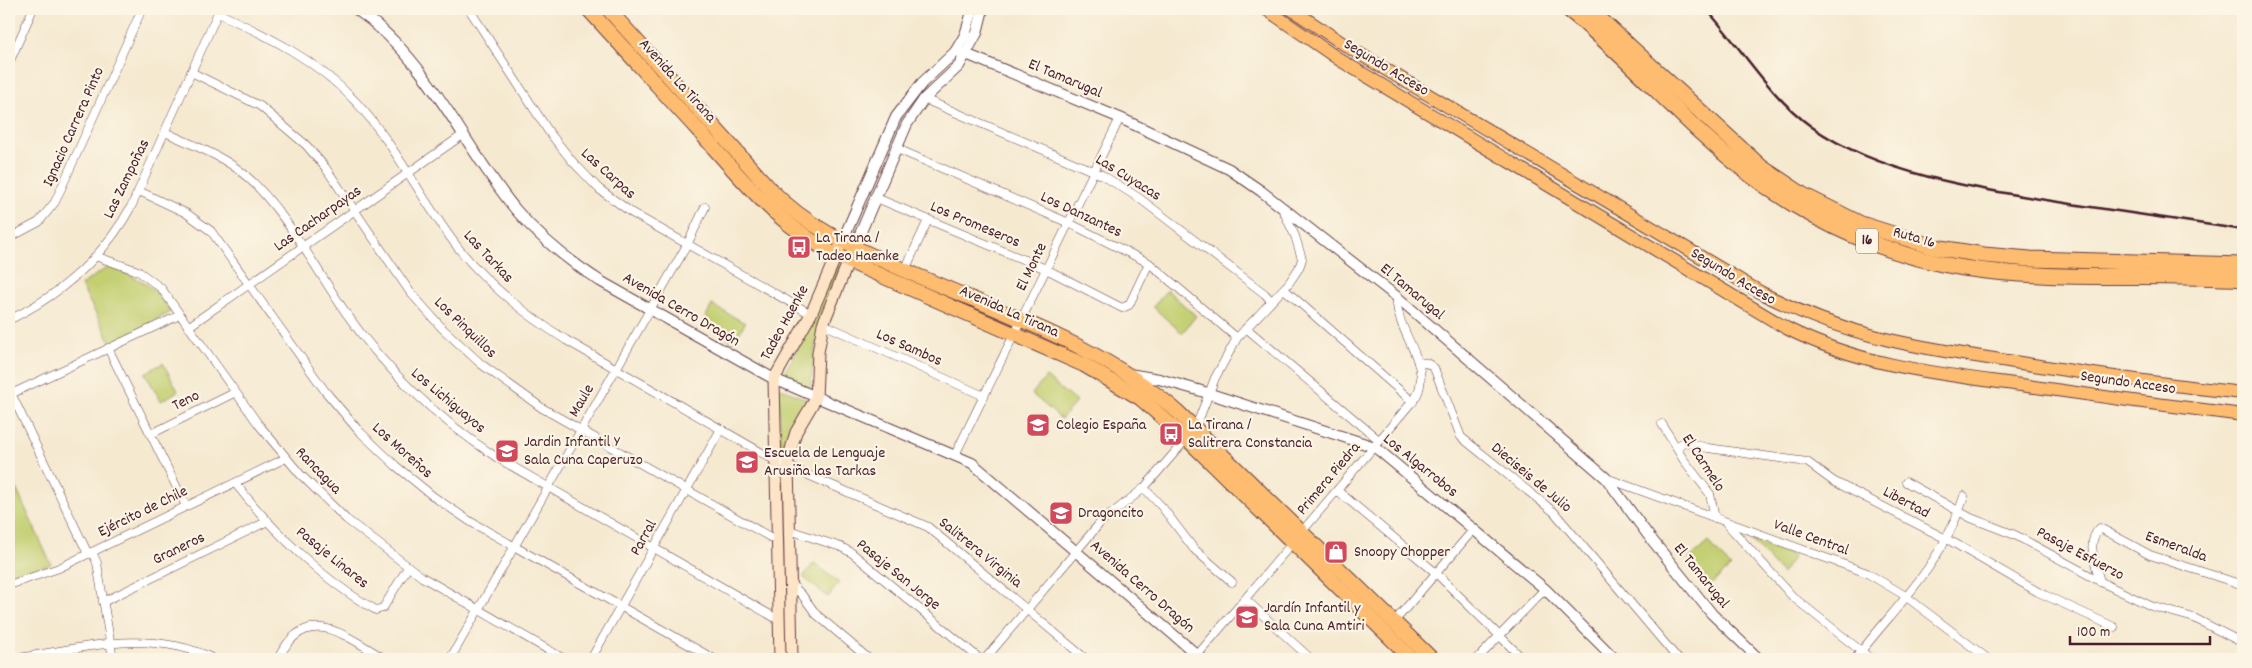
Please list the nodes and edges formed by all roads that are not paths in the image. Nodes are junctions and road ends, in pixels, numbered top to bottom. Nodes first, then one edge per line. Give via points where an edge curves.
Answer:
1 (33, 9) edge
2 (142, 9) edge
3 (356, 9) edge
4 (469, 9) edge
5 (588, 9) edge
6 (608, 9) edge
7 (974, 9) edge
8 (984, 9) edge
9 (1266, 9) edge
10 (1291, 9) edge
11 (1568, 9) edge
12 (1589, 9) edge
13 (218, 11) edge
14 (961, 53) junction
15 (9, 62) edge
16 (192, 72) junction
17 (924, 99) junction
18 (1120, 118) junction
19 (165, 132) junction
20 (464, 134) junction
21 (895, 148) junction
22 (1094, 171) junction
23 (408, 174) junction
24 (139, 191) junction
25 (874, 197) junction
26 (705, 207) dead end
27 (1282, 208) junction
28 (354, 211) junction
29 (928, 220) junction
30 (1069, 223) junction
31 (9, 238) edge
32 (687, 245) junction
33 (302, 248) junction
34 (845, 251) junction
35 (98, 256) junction
36 (1149, 263) junction
37 (2243, 264) edge
38 (905, 270) junction
39 (1046, 270) junction
40 (2243, 279) edge
41 (250, 284) junction
42 (1284, 289) junction
43 (1397, 297) junction
44 (1271, 301) junction
45 (650, 310) junction
46 (811, 314) junction
47 (180, 315) junction
48 (9, 320) edge
49 (1021, 321) junction
50 (823, 324) junction
51 (188, 327) junction
52 (1246, 328) junction
53 (1014, 334) junction
54 (1236, 338) junction
55 (108, 348) junction
56 (1418, 363) junction
57 (616, 369) junction
58 (1129, 374) junction
59 (774, 379) junction
60 (10, 391) edge
61 (234, 393) junction
62 (2243, 393) edge
63 (1209, 394) junction
64 (984, 396) junction
65 (816, 398) junction
66 (1413, 402) junction
67 (2243, 415) edge
68 (1662, 424) dead end
69 (721, 429) junction
70 (581, 430) junction
71 (151, 434) junction
72 (1191, 434) junction
73 (1378, 444) junction
74 (1676, 448) junction
75 (955, 455) junction
76 (286, 458) junction
77 (776, 461) junction
78 (788, 467) junction
79 (1606, 478) junction
80 (1906, 482) dead end
81 (235, 483) junction
82 (549, 487) junction
83 (1144, 488) junction
84 (687, 490) junction
85 (1338, 491) junction
86 (1964, 496) dead end
87 (186, 506) junction
88 (1959, 512) junction
89 (1715, 518) junction
90 (268, 522) junction
91 (1726, 522) junction
92 (1474, 529) junction
93 (789, 530) junction
94 (1297, 539) junction
95 (1946, 540) junction
96 (777, 541) junction
97 (515, 546) junction
98 (654, 548) junction
99 (1077, 551) junction
100 (90, 553) junction
101 (408, 567) junction
102 (1436, 573) junction
103 (1232, 582) dead end
104 (2100, 582) junction
105 (790, 583) junction
106 (9, 585) edge
107 (2243, 585) edge
108 (1545, 589) junction
109 (1908, 598) junction
110 (1245, 599) junction
111 (103, 602) junction
112 (621, 606) junction
113 (478, 610) junction
114 (1027, 610) junction
115 (779, 620) junction
116 (1393, 623) junction
117 (2114, 627) dead end
118 (1499, 635) junction
119 (111, 644) junction
120 (2243, 644) edge
121 (1861, 651) junction
122 (1747, 655) edge
123 (1198, 658) edge
124 (12, 659) edge
125 (113, 659) edge
126 (214, 659) edge
127 (278, 659) edge
128 (385, 659) edge
129 (450, 659) edge
130 (564, 659) edge
131 (591, 659) edge
132 (714, 659) edge
133 (780, 659) edge
134 (792, 659) edge
135 (869, 659) edge
136 (980, 659) edge
137 (985, 659) edge
138 (1086, 659) edge
139 (1311, 659) edge
140 (1412, 659) edge
141 (1432, 659) edge
142 (1477, 659) edge
143 (1523, 659) edge
144 (1615, 659) edge
145 (1678, 659) edge
146 (1759, 659) edge
147 (1855, 659) edge
148 (1872, 659) edge
149 (1988, 659) edge

1 - 15 street
2 - 31 street, Ignacio Carrera Pinto via 55,202 39,222
3 - 20 street, Avenida Cerro Dragón via 410,58
4 - 32 street, Las Carpas via 549,132 585,176 614,202
5 - 34 highway, Avenida La Tirana via 769,209 795,231
6 - 34 highway, Avenida La Tirana via 782,202
7 - 14 street
8 - 14 street via 977,33
9 - 67 main road, Segundo Acceso via 1349,65 1786,328 1816,342 1873,361 1935,374
10 - 62 main road, Segundo Acceso via 1404,81 1760,292 1809,316 1850,331 1908,345
11 - 40 highway, Ruta 16 / 16 via 1750,175 1804,211 1854,236 1920,259 1986,271
12 - 37 highway, Ruta 16 / 16 via 1761,167 1818,203 1876,230 1934,247 2007,258
13 - 16 street, Las Zampoñas
13 - 23 street, Las Tarkas via 281,43 333,80 366,113
14 - 17 street, Tadeo Haenke via 959,66
14 - 18 street, El Tamarugal
14 - 34 street, Tadeo Haenke via 922,83 896,118
16 - 19 street, Las Zampoñas
16 - 28 street, Los Pinquillos via 247,98 286,126 316,156
17 - 21 street, Tadeo Haenke
17 - 22 street, Las Cuyacas
18 - 22 street, El Monte
18 - 27 street, El Tamarugal via 1229,169
19 - 24 street, Las Zampoñas
19 - 33 street, Los Lichiguayos via 214,155 245,176 270,202
20 - 23 street, Las Cacharpayas
20 - 45 street, Avenida Cerro Dragón via 508,198 537,232 586,272
21 - 25 street, Tadeo Haenke
21 - 30 street, Los Danzantes
22 - 30 street, El Monte
22 - 44 street, Las Cuyacas via 1138,198
23 - 28 street, Las Cacharpayas
23 - 57 street, Las Tarkas via 459,248 493,285 549,329
24 - 35 street, Las Zampoñas via 117,232
24 - 41 street, Los Moreños via 203,224 218,239
25 - 29 street, Los Promeseros
25 - 34 street, Tadeo Haenke
26 - 32 street, Maule
27 - 42 street via 1302,259
27 - 43 street, El Tamarugal
28 - 33 street, Las Cacharpayas
28 - 70 street, Los Pinquillos via 410,292 460,346 522,394
29 - 38 street
29 - 39 street, Los Promeseros
30 - 36 street, Los Danzantes
30 - 39 street, El Monte
32 - 45 street, Maule
32 - 46 street, Las Carpas
33 - 41 street, Las Cacharpayas
33 - 82 street, Los Lichiguayos via 360,333 410,389 474,442
34 - 38 highway, Avenida La Tirana
34 - 46 main road, Tadeo Haenke
34 - 50 main road, Tadeo Haenke
34 - 53 highway, Avenida La Tirana
35 - 47 street, Rancagua via 144,274 161,288
35 - 48 street, Las Zampoñas via 56,292
36 - 39 street, Los Promeseros via 1129,305 1122,308
36 - 54 street, Los Danzantes
38 - 49 highway, Avenida La Tirana
39 - 49 street, El Monte
41 - 51 street, Las Cacharpayas
41 - 97 street, Los Moreños via 325,391 358,430 434,497
42 - 44 street
42 - 66 street
43 - 56 street, Primera Piedra via 1398,318
43 - 79 street, El Tamarugal
44 - 52 street
45 - 57 street, Maule
45 - 59 street, Avenida Cerro Dragón
46 - 59 main road, Tadeo Haenke
47 - 51 street, Rancagua
47 - 55 street
49 - 53 street, El Monte
49 - 58 highway, Avenida La Tirana
50 - 64 street, Los Sambos
50 - 65 main road, Tadeo Haenke
51 - 61 street, Rancagua
52 - 54 street
52 - 73 street
53 - 64 street, El Monte
53 - 72 highway, Avenida La Tirana via 1111,379
54 - 63 street
55 - 60 street
55 - 71 street
56 - 66 street, Primera Piedra via 1420,388
56 - 145 street, Dieciseis de Julio via 1427,363 1434,368 1461,437 1554,512
57 - 69 street, Las Tarkas
57 - 70 street, Maule
58 - 63 street, Los Algarrobos via 1160,379
58 - 72 highway, Avenida La Tirana via 1163,399
59 - 65 street, Avenida Cerro Dragón
59 - 77 main road, Tadeo Haenke
60 - 100 street
61 - 71 street, Teno
61 - 76 street, Rancagua
63 - 72 street
63 - 73 street, Los Algarrobos
64 - 75 street, El Monte
65 - 75 street, Avenida Cerro Dragón
65 - 78 main road, Tadeo Haenke via 792,441
66 - 73 street, Primera Piedra
68 - 74 street, El Carmelo
69 - 77 street, Las Tarkas
69 - 84 street, Parral
70 - 82 street, Maule
70 - 84 street, Los Pinquillos
71 - 87 street
72 - 83 street
72 - 94 highway, Avenida La Tirana
73 - 85 street, Primera Piedra
73 - 92 street, Los Algarrobos
74 - 89 street, El Carmelo via 1710,494
74 - 95 street, Libertad via 1684,442 1799,459
75 - 99 street, Avenida Cerro Dragón via 981,469
76 - 81 street, Ejército de Chile
76 - 101 street, Rancagua via 346,519
77 - 78 street, Las Tarkas
77 - 96 main road, Tadeo Haenke
78 - 93 main road, Tadeo Haenke
78 - 114 street, Salitrera Virginia via 928,527
79 - 89 street, Valle Central
79 - 122 street, El Tamarugal
80 - 88 street, Pasaje Esfuerzo
81 - 87 street, Ejército de Chile
81 - 90 street, Pasaje Linares
82 - 97 street, Maule
82 - 98 street, Los Lichiguayos
83 - 99 street via 1107,516
83 - 103 street via 1194,549
84 - 96 street, Los Pinquillos
84 - 98 street, Parral
85 - 94 street, Primera Piedra
85 - 102 street
86 - 88 street
87 - 100 street, Ejército de Chile
88 - 95 street
88 - 104 street, Pasaje Esfuerzo via 2015,536
89 - 91 street, Valle Central
90 - 101 street, Pasaje Linares via 319,568 376,610 383,608
90 - 111 street, Graneros
91 - 109 street, Valle Central via 1867,573
91 - 121 street via 1793,597
92 - 102 street
92 - 108 street, Los Algarrobos
93 - 105 main road, Tadeo Haenke
93 - 136 street, Pasaje San Jorge via 852,553
94 - 110 street, Primera Piedra
94 - 116 highway, Avenida La Tirana
94 - 140 highway, Avenida La Tirana
95 - 109 street
95 - 117 street, Libertad via 2038,592
96 - 115 main road, Tadeo Haenke
97 - 112 street, Los Moreños
97 - 113 street, Maule
98 - 112 street, Parral
98 - 115 street, Los Lichiguayos
99 - 114 street
99 - 123 street, Avenida Cerro Dragón
100 - 106 street, Ejército de Chile
100 - 111 street
101 - 113 street, Rancagua
102 - 116 street
102 - 118 street
104 - 107 street, Esmeralda via 2091,542 2100,528 2150,555
104 - 120 street, Pasaje Esfuerzo via 2151,606 2194,618
105 - 134 main road, Tadeo Haenke
105 - 135 street via 816,614
108 - 118 street
108 - 144 street, Los Algarrobos
109 - 121 street
109 - 149 street, Valle Central
110 - 123 street, Primera Piedra
110 - 139 street
111 - 119 street
112 - 131 street, Parral
112 - 132 street, Los Moreños
113 - 129 street, Maule
113 - 130 street, Rancagua
114 - 137 street
114 - 138 street, Salitrera Virginia
115 - 133 main road, Tadeo Haenke
116 - 141 highway, Avenida La Tirana
118 - 142 street
118 - 143 street
119 - 124 street
119 - 125 street
119 - 126 street via 163,643
121 - 147 street
121 - 148 street
122 - 146 street, El Tamarugal
127 - 128 street via 295,636 306,629 319,627 337,631

